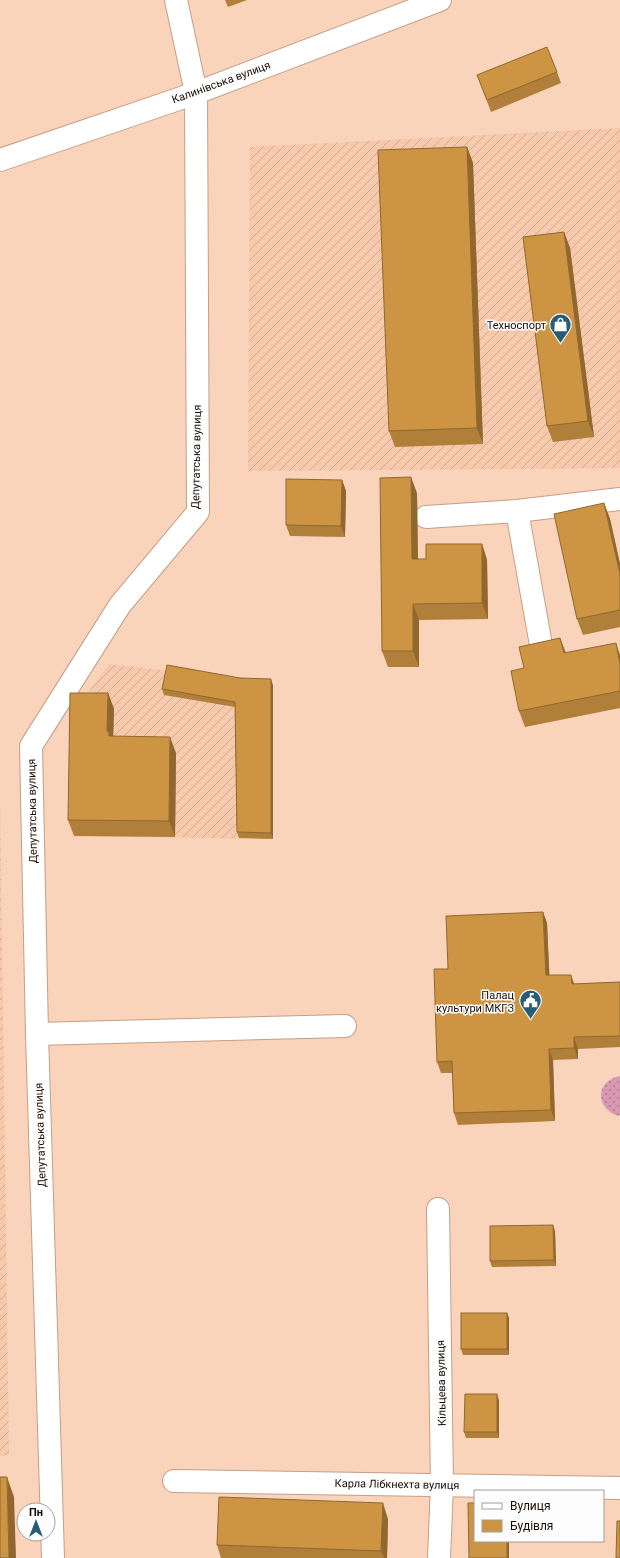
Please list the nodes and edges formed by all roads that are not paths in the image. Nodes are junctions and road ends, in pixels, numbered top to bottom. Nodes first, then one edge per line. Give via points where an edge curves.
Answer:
1 (176, 0) edge
2 (440, 0) edge
3 (196, 93) junction
4 (0, 160) edge
5 (620, 499) edge
6 (518, 511) junction
7 (426, 517) dead end
8 (541, 645) edge
9 (345, 1026) dead end
10 (37, 1034) junction
11 (438, 1209) dead end
12 (174, 1481) dead end
13 (442, 1485) junction
14 (620, 1488) edge
15 (53, 1558) edge
16 (439, 1558) edge

1 - 3 street, Депутатська вулиця
2 - 3 street, Калинівська вулиця
3 - 4 street, Калинівська вулиця
3 - 10 street, Депутатська вулиця via 198,512 120,605 31,746
5 - 6 street
6 - 7 street
6 - 8 street
9 - 10 street
10 - 15 street, Депутатська вулиця
11 - 13 street, Кільцева вулиця
12 - 13 street, Карла Лібкнехта вулиця
13 - 14 street, Карла Лібкнехта вулиця
13 - 16 street, Кільцева вулиця

